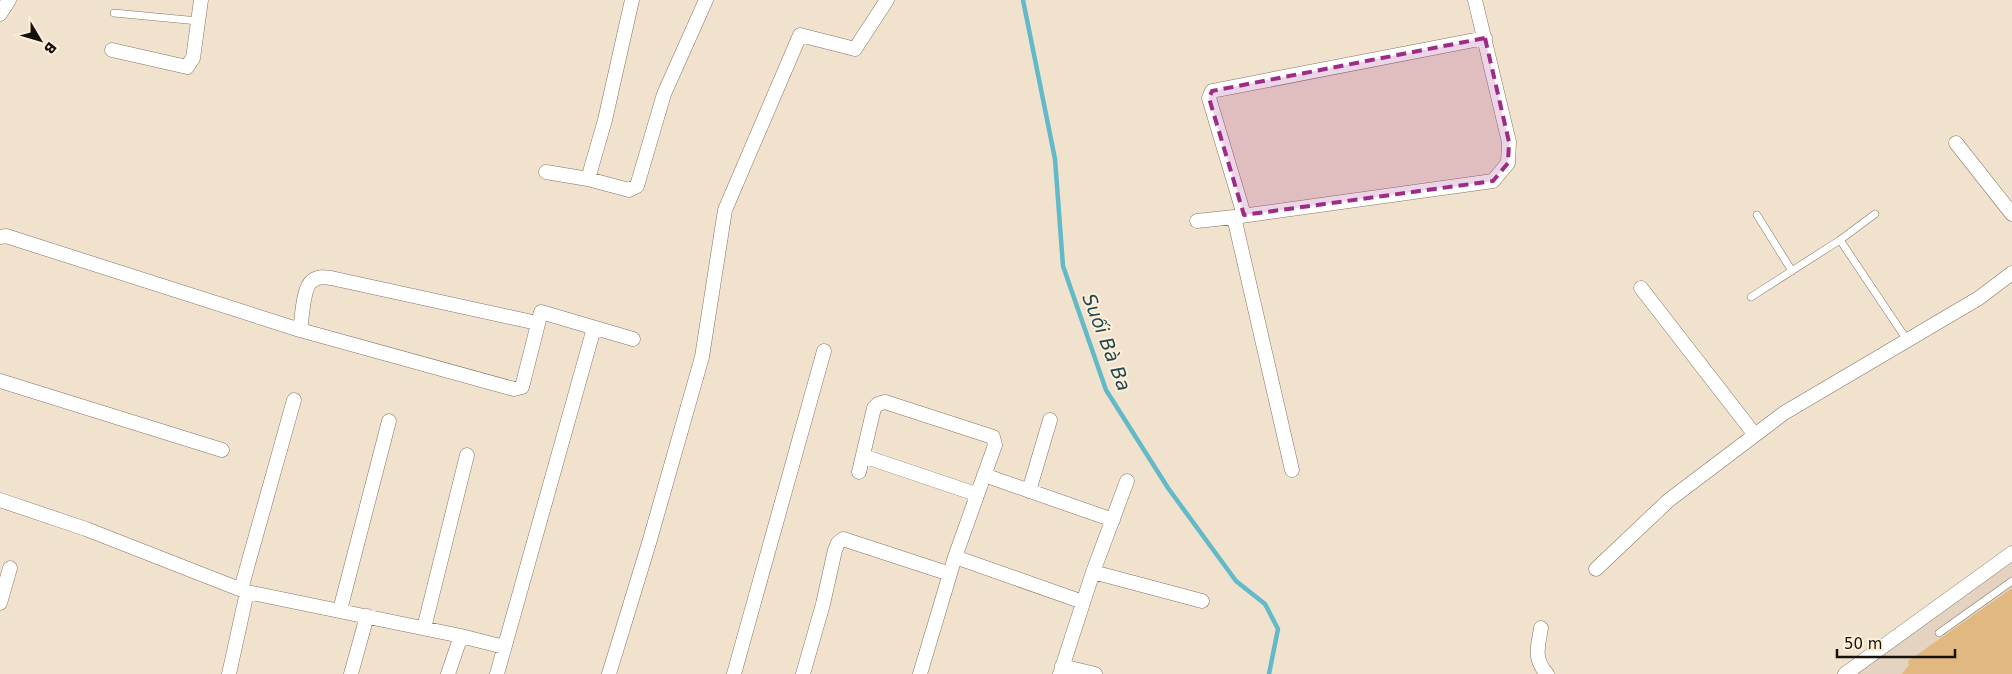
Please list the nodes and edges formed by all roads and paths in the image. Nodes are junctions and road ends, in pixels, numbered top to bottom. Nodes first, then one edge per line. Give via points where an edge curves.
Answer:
1 (9, 0) edge
2 (200, 0) edge
3 (632, 0) edge
4 (706, 0) edge
5 (887, 0) edge
6 (1476, 0) edge
7 (114, 13) dead end
8 (0, 14) edge
9 (198, 21) junction
10 (1485, 38) junction
11 (112, 50) dead end
12 (1956, 143) dead end
13 (546, 172) dead end
14 (588, 179) junction
15 (1875, 214) dead end
16 (2012, 214) edge
17 (1757, 215) dead end
18 (1239, 216) junction
19 (1198, 221) dead end
20 (0, 237) edge
21 (1840, 240) junction
22 (1792, 270) junction
23 (2012, 273) edge
24 (1640, 288) dead end
25 (1751, 296) dead end
26 (537, 323) junction
27 (594, 328) junction
28 (300, 330) junction
29 (632, 339) dead end
30 (1907, 340) junction
31 (824, 351) dead end
32 (0, 381) edge
33 (294, 400) dead end
34 (1050, 420) dead end
35 (389, 421) dead end
36 (1755, 435) junction
37 (222, 450) dead end
38 (467, 455) dead end
39 (863, 456) junction
40 (1292, 470) dead end
41 (859, 472) dead end
42 (984, 475) junction
43 (1127, 481) dead end
44 (1029, 491) junction
45 (976, 494) junction
46 (0, 500) edge
47 (1113, 520) junction
48 (2012, 553) edge
49 (955, 557) junction
50 (10, 568) dead end
51 (1596, 569) dead end
52 (1094, 572) junction
53 (950, 574) junction
54 (2012, 582) edge
55 (244, 590) junction
56 (1202, 601) dead end
57 (0, 602) edge
58 (1083, 602) junction
59 (340, 610) junction
60 (367, 616) junction
61 (424, 628) junction
62 (1541, 628) dead end
63 (1939, 633) dead end
64 (461, 636) junction
65 (504, 647) junction
66 (1061, 670) edge
67 (1851, 672) edge
68 (229, 674) edge
69 (351, 674) edge
70 (448, 674) edge
71 (497, 674) edge
72 (609, 674) edge
73 (734, 674) edge
74 (804, 674) edge
75 (920, 674) edge
76 (1095, 674) edge
77 (1547, 674) edge

1 - 8 street
2 - 9 street
3 - 14 street
4 - 14 street via 664,94 637,186 629,190
5 - 72 street via 855,49 800,35 725,210 702,357
6 - 10 street
7 - 9 lane
9 - 11 street via 193,58 187,67
10 - 18 street via 1212,91 1209,98
10 - 18 street via 1509,142 1508,163 1493,181
12 - 16 street
13 - 14 street
15 - 21 lane
17 - 22 lane
18 - 19 street
18 - 40 street
20 - 28 street via 6,236
21 - 22 lane
21 - 30 lane
22 - 25 lane
23 - 30 street via 1979,298
24 - 36 street
26 - 27 street via 541,312
26 - 28 street via 319,277 306,291
26 - 28 street via 522,387 518,389
27 - 29 street
27 - 65 street
30 - 36 street via 1784,413
31 - 73 street
32 - 37 street
33 - 55 street
34 - 44 street
35 - 59 street
36 - 51 street via 1669,500
38 - 61 street
39 - 41 street
39 - 42 street via 874,408 885,402 993,437 995,445
39 - 45 street
42 - 44 street
42 - 45 street
43 - 47 street
44 - 47 street
45 - 49 street
46 - 55 street via 86,529
47 - 52 street
48 - 67 street
49 - 53 street
49 - 58 street
50 - 57 street
52 - 56 street
52 - 58 street
53 - 74 street via 843,539 838,543
53 - 75 street
54 - 63 lane
55 - 59 street
55 - 68 street
58 - 66 street
59 - 60 street
60 - 61 street
60 - 69 street
61 - 64 street
62 - 77 street via 1536,657
64 - 65 street
64 - 70 street
65 - 71 street
66 - 76 street

